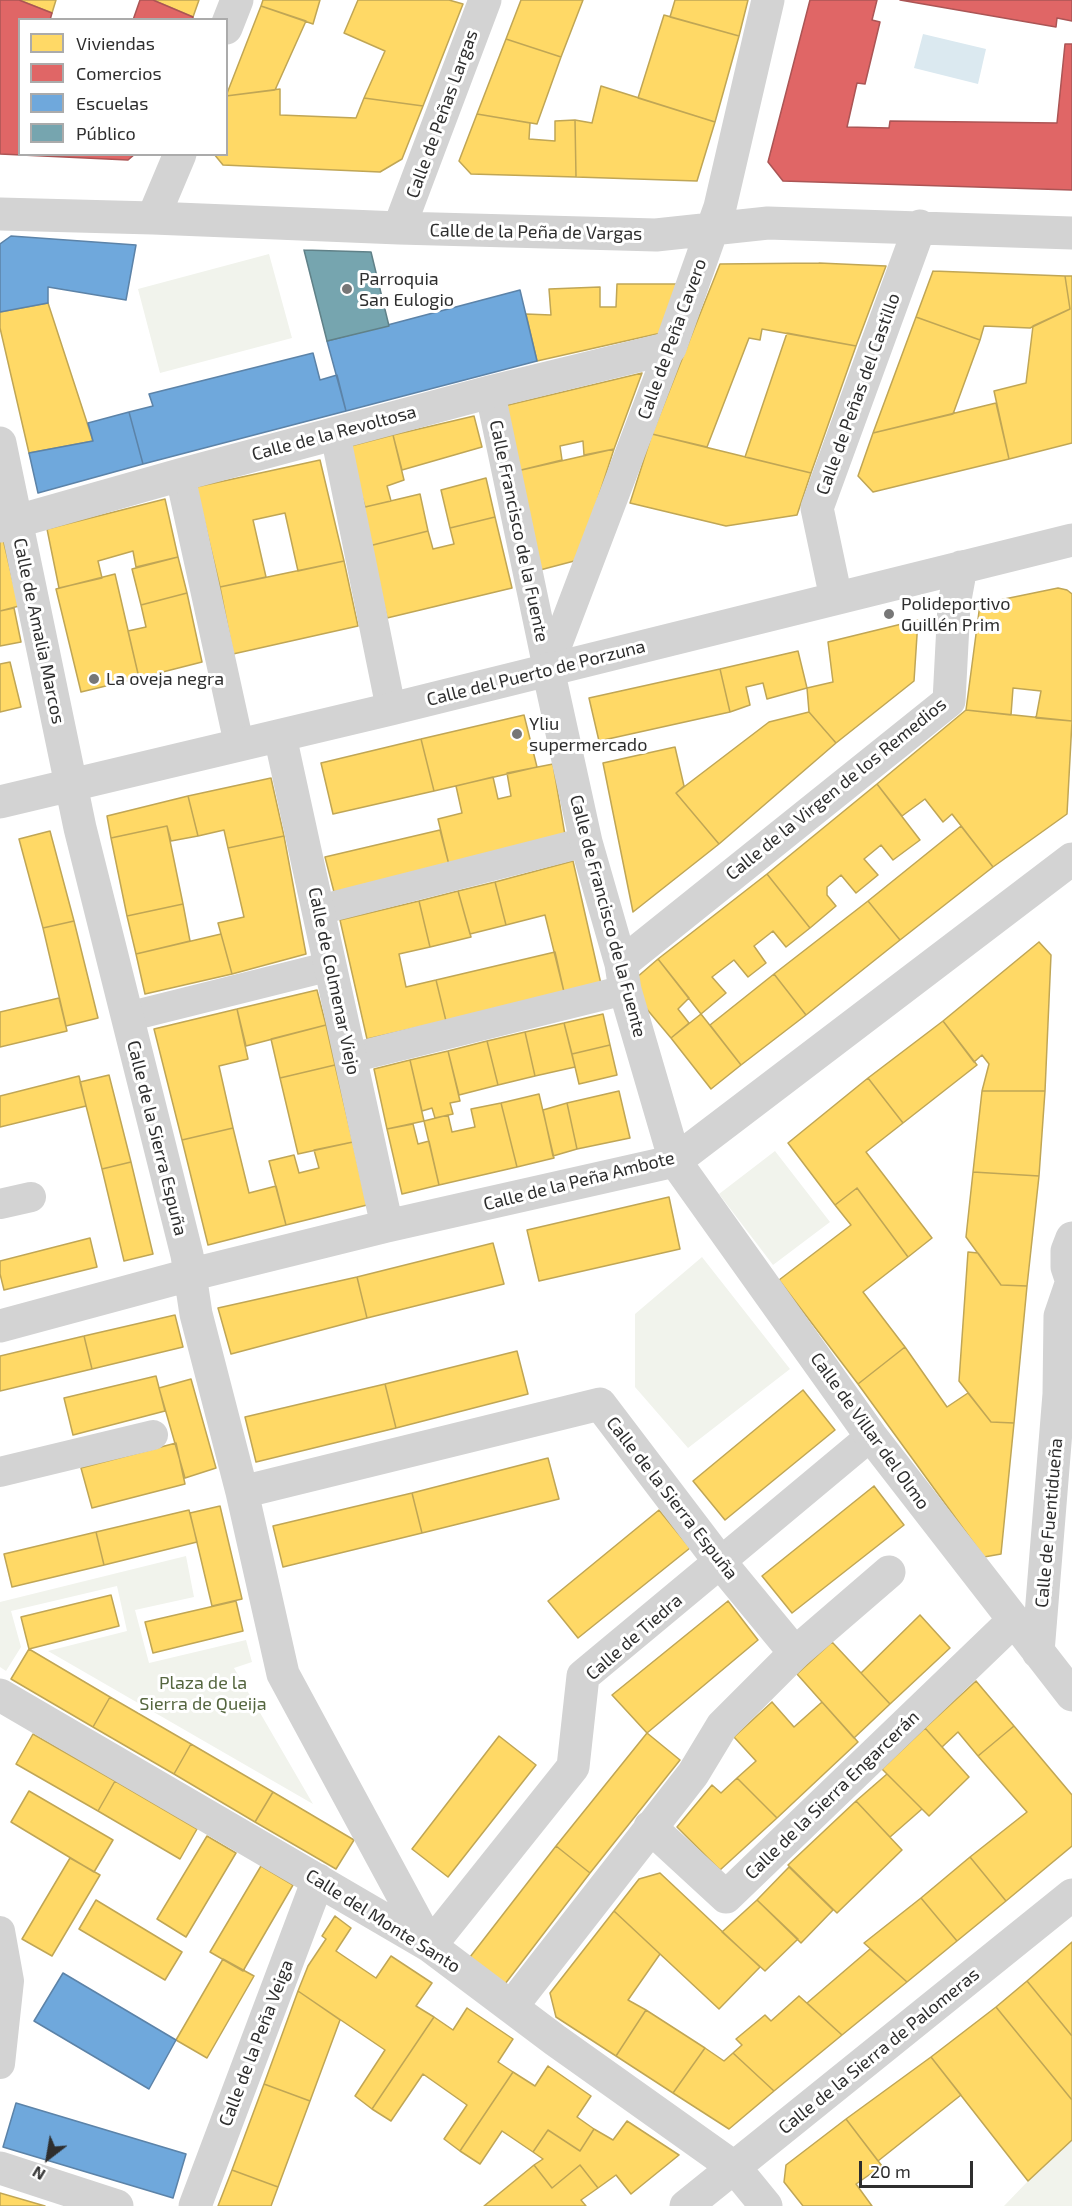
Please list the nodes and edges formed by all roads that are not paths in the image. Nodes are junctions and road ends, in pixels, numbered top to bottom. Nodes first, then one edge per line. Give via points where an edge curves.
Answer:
1 (237, 0) edge
2 (484, 0) edge
3 (768, 0) edge
4 (228, 23) edge
5 (179, 156) edge
6 (0, 214) edge
7 (153, 218) junction
8 (920, 226) junction
9 (711, 227) junction
10 (399, 228) junction
11 (1072, 233) edge
12 (670, 348) junction
13 (490, 392) junction
14 (335, 433) junction
15 (0, 442) edge
16 (180, 475) junction
17 (8, 524) edge
18 (1072, 540) edge
19 (960, 567) junction
20 (836, 598) junction
21 (548, 669) junction
22 (391, 709) junction
23 (280, 736) junction
24 (239, 744) junction
25 (71, 784) junction
26 (0, 801) edge
27 (586, 842) junction
28 (1072, 859) edge
29 (319, 910) junction
30 (331, 966) junction
31 (623, 977) junction
32 (127, 1017) junction
33 (351, 1058) junction
34 (675, 1161) junction
35 (31, 1197) dead end
36 (0, 1204) edge
37 (387, 1226) junction
38 (1072, 1238) edge
39 (189, 1275) junction
40 (1072, 1282) edge
41 (0, 1326) edge
42 (1066, 1380) edge
43 (153, 1436) dead end
44 (871, 1436) junction
45 (0, 1472) edge
46 (242, 1492) junction
47 (720, 1562) junction
48 (890, 1572) dead end
49 (1013, 1621) junction
50 (1038, 1652) junction
51 (795, 1653) junction
52 (0, 1695) edge
53 (1072, 1695) edge
54 (650, 1827) junction
55 (318, 1880) junction
56 (1072, 1895) edge
57 (0, 1931) edge
58 (430, 1946) junction
59 (512, 2006) junction
60 (0, 2064) edge
61 (0, 2168) edge
62 (735, 2168) junction
63 (117, 2206) edge
64 (195, 2206) edge
65 (686, 2206) edge
66 (766, 2206) edge

1 - 4 street
2 - 10 street, Calle de Peñas Largas
3 - 9 street, Calle de Peña Cavero via 720,207
5 - 7 street
6 - 7 street, Calle de la Peña de Vargas
7 - 10 street, Calle de la Peña de Vargas
8 - 9 street, Calle de la Peña de Vargas via 768,223
8 - 11 street, Calle de la Peña de Vargas
8 - 20 street, Calle de Peñas del Castillo via 817,508
9 - 10 street, Calle de la Peña de Vargas via 656,235
9 - 12 street, Calle de Peña Cavero
12 - 13 street, Calle de la Revoltosa
12 - 21 street, Calle de Peña Cavero
13 - 14 street, Calle de la Revoltosa
13 - 21 street, Calle Francisco de la Fuente
14 - 16 street, Calle de la Revoltosa
14 - 22 street
15 - 17 street, Calle de Amalia Marcos
16 - 17 street, Calle de la Revoltosa
16 - 24 street
17 - 25 street, Calle de Amalia Marcos
18 - 19 street, Calle del Puerto de Porzuna
19 - 20 street, Calle del Puerto de Porzuna
19 - 31 street, Calle de la Virgen de los Remedios via 949,701
20 - 21 street, Calle del Puerto de Porzuna
21 - 22 street, Calle del Puerto de Porzuna
21 - 27 street, Calle de Francisco de la Fuente
22 - 23 street, Calle del Puerto de Porzuna
23 - 24 street, Calle del Puerto de Porzuna
23 - 29 street, Calle de Colmenar Viejo
24 - 25 street, Calle del Puerto de Porzuna
25 - 26 street, Calle del Puerto de Porzuna
25 - 32 street, Calle de la Sierra Espuña
27 - 29 street
27 - 31 street, Calle de Francisco de la Fuente
28 - 34 street, Calle de la Peña Ambote
29 - 30 street, Calle de Colmenar Viejo
30 - 32 street
30 - 33 street, Calle de Colmenar Viejo
31 - 33 street
31 - 34 street, Calle de Francisco de la Fuente
32 - 39 street, Calle de la Sierra Espuña
33 - 37 street, Calle de Colmenar Viejo
34 - 37 street, Calle de la Peña Ambote
34 - 44 street, Calle de Villar del Olmo
35 - 36 street
37 - 39 street, Calle de la Peña Ambote
38 - 40 street via 1067,1251
39 - 41 street, Calle de la Peña Ambote
39 - 46 street, Calle de la Sierra Espuña
40 - 42 street, Calle de Fuentidueña via 1060,1316
42 - 50 street, Calle de Fuentidueña
43 - 45 street
44 - 47 street, Calle de Tiedra
44 - 49 street, Calle de Villar del Olmo
46 - 47 street, Calle de la Sierra Espuña via 600,1404
46 - 58 street, Calle de la Sierra Espuña via 284,1674
47 - 51 street, Calle de la Sierra Espuña
47 - 58 street, Calle de Tiedra via 583,1676 573,1767
48 - 51 street
49 - 50 street, Calle de Villar del Olmo
49 - 54 street, Calle de la Sierra Engarcerán via 726,1897
50 - 53 street, Calle de Villar del Olmo
51 - 54 street via 722,1726 693,1774
52 - 55 street, Calle del Monte Santo
54 - 59 street
55 - 58 street, Calle del Monte Santo
55 - 64 street, Calle de la Peña Veiga
56 - 62 street, Calle de la Sierra de Palomeras
57 - 60 street via 9,1980
58 - 59 street, Calle del Monte Santo
59 - 62 street, Calle del Monte Santo
61 - 63 street
62 - 65 street, Calle de la Sierra de Palomeras
62 - 66 street, Calle del Monte Santo

